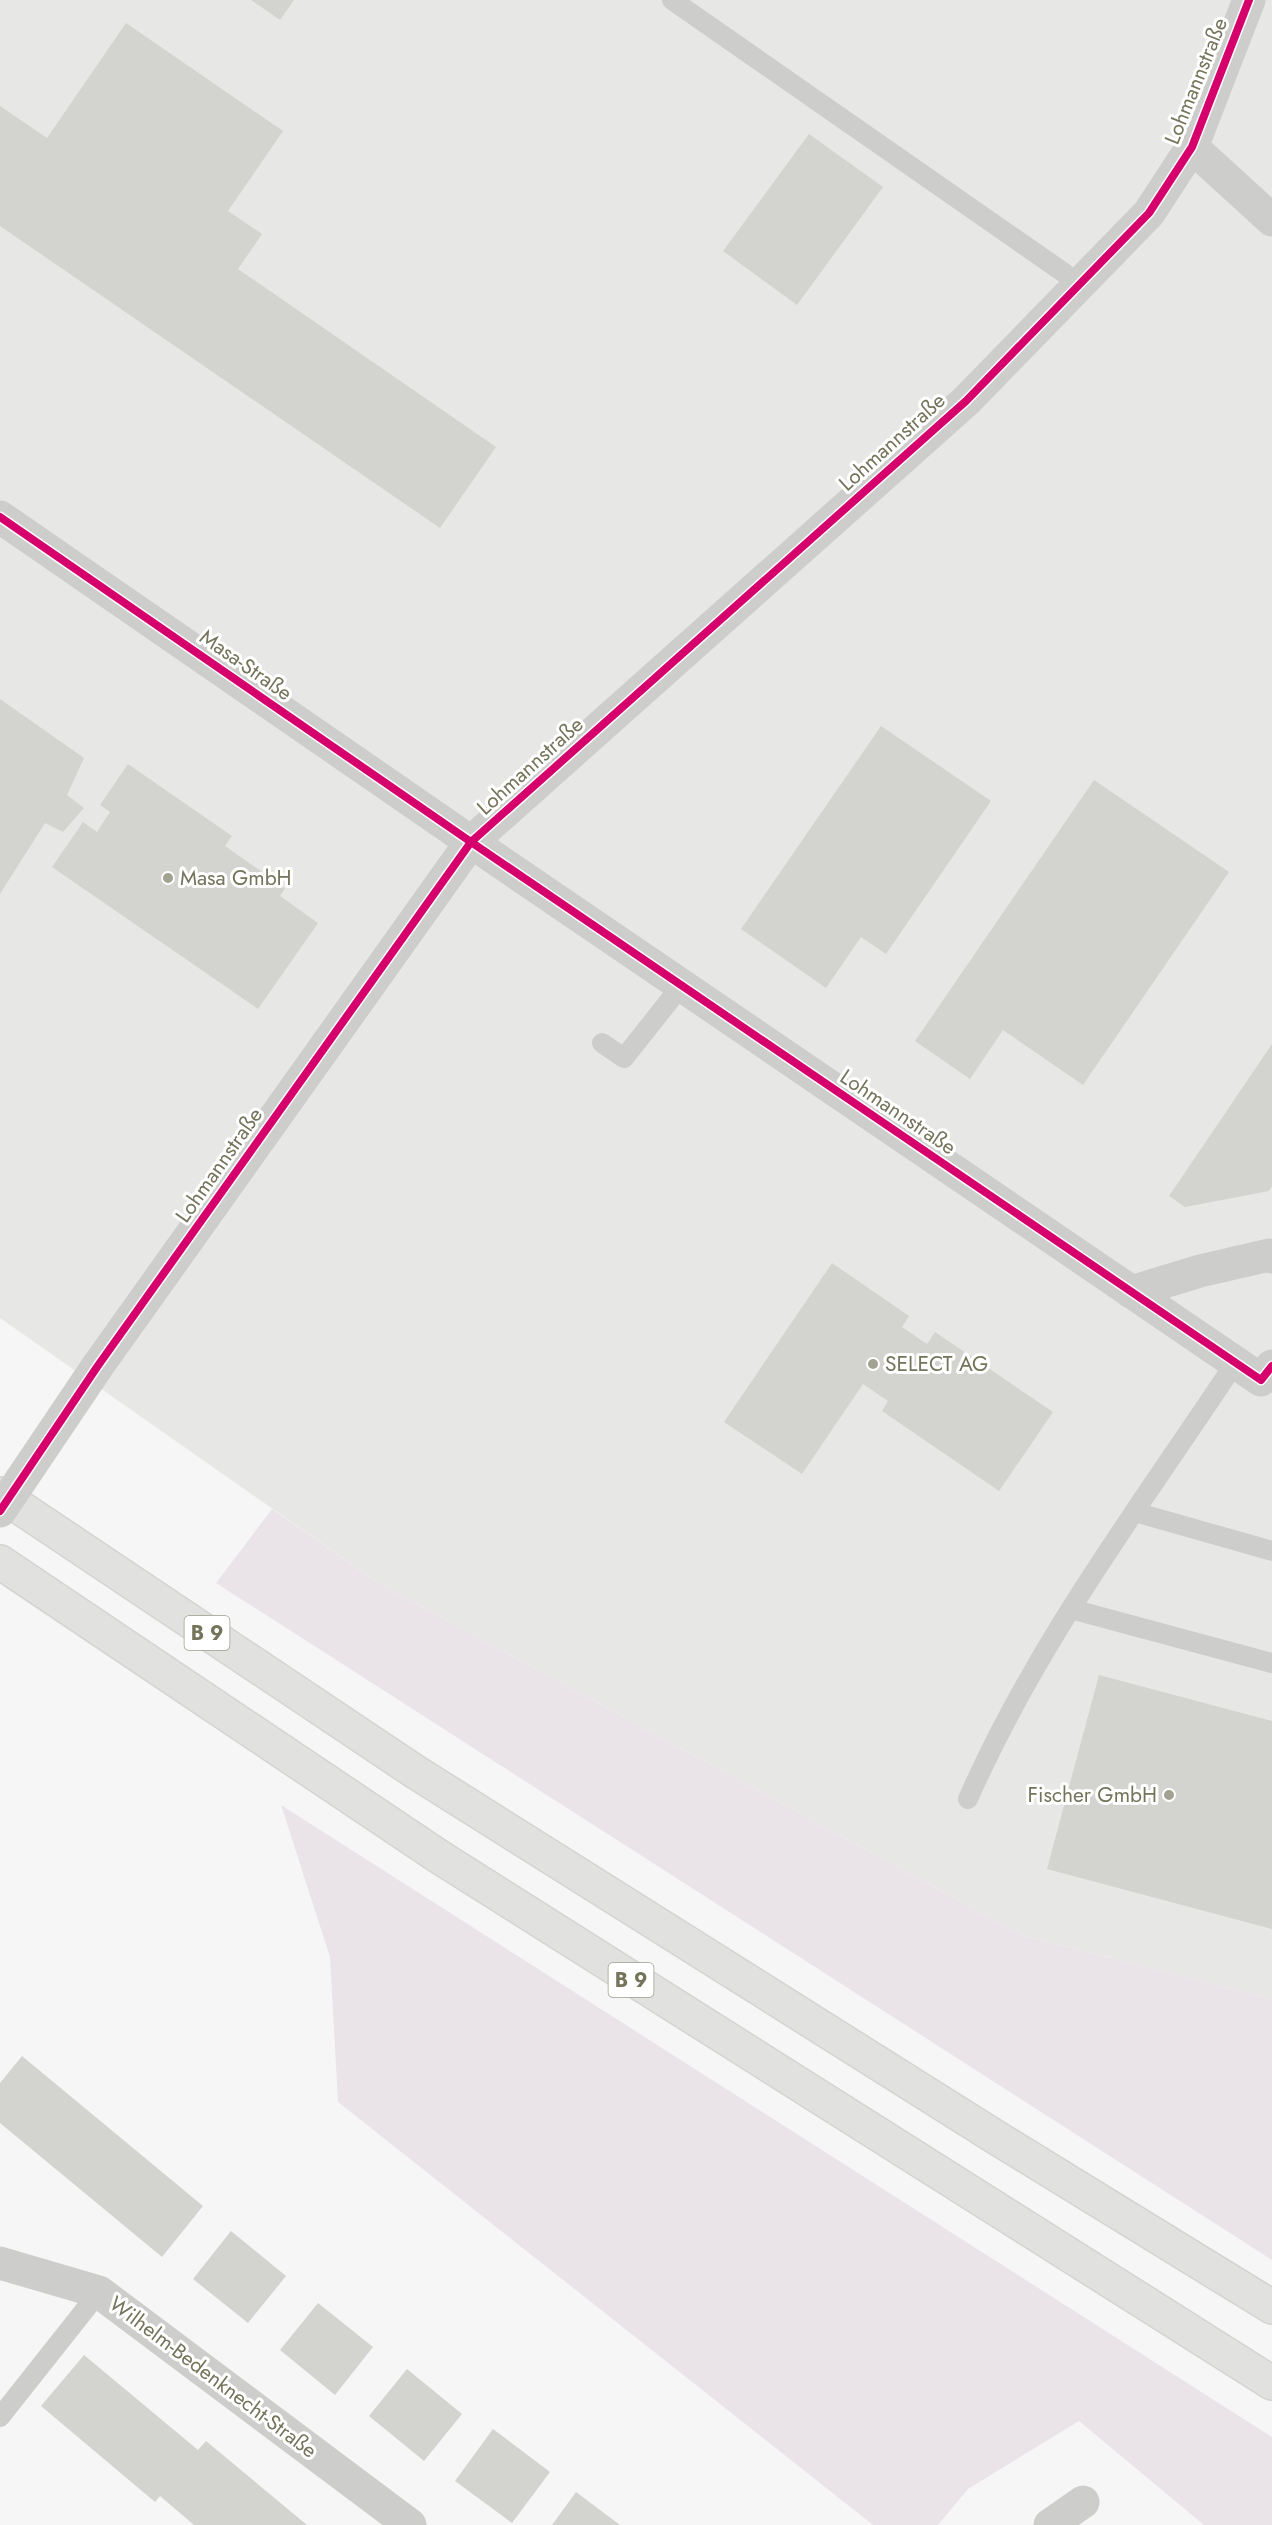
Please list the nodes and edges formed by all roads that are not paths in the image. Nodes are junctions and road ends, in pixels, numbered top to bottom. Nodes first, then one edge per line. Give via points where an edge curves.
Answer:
1 (672, 0) edge
2 (1249, 0) edge
3 (1192, 147) junction
4 (1272, 220) edge
5 (1080, 284) junction
6 (0, 517) edge
7 (471, 842) junction
8 (681, 986) junction
9 (602, 1043) dead end
10 (1272, 1257) edge
11 (1131, 1292) junction
12 (1235, 1363) junction
13 (1272, 1366) edge
14 (0, 1494) edge
15 (0, 1511) edge
16 (1135, 1512) junction
17 (1272, 1551) edge
18 (0, 1562) edge
19 (1071, 1608) junction
20 (1272, 1663) edge
21 (968, 1799) dead end
22 (0, 2263) edge
23 (1227, 2278) junction
24 (99, 2292) junction
25 (1272, 2295) edge
26 (1272, 2307) edge
27 (1272, 2383) edge
28 (0, 2417) edge
29 (1083, 2502) dead end
30 (410, 2525) edge
31 (1050, 2525) edge

1 - 5 lane
2 - 3 street, Lohmannstraße
3 - 4 street, Lohmannstraße
3 - 5 street, Lohmannstraße via 1149,213
5 - 7 street, Lohmannstraße via 966,401
6 - 7 street, Masa-Straße
7 - 8 street, Lohmannstraße
7 - 15 street, Lohmannstraße, bridge via 97,1367
8 - 9 lane via 624,1058
8 - 11 street, Lohmannstraße
10 - 11 street via 1200,1270
11 - 12 street, Lohmannstraße
12 - 13 street, Lohmannstraße via 1261,1380
12 - 16 lane
14 - 23 highway, B 9 via 414,1771
16 - 17 lane
16 - 19 lane
18 - 27 highway, B 9 via 448,1862
19 - 20 lane
19 - 21 lane via 988,1753
22 - 24 street, Wilhelm-Bedenknecht-Straße
23 - 25 highway
23 - 26 highway, B 9
24 - 28 lane
24 - 30 street, Wilhelm-Bedenknecht-Straße
29 - 31 street

